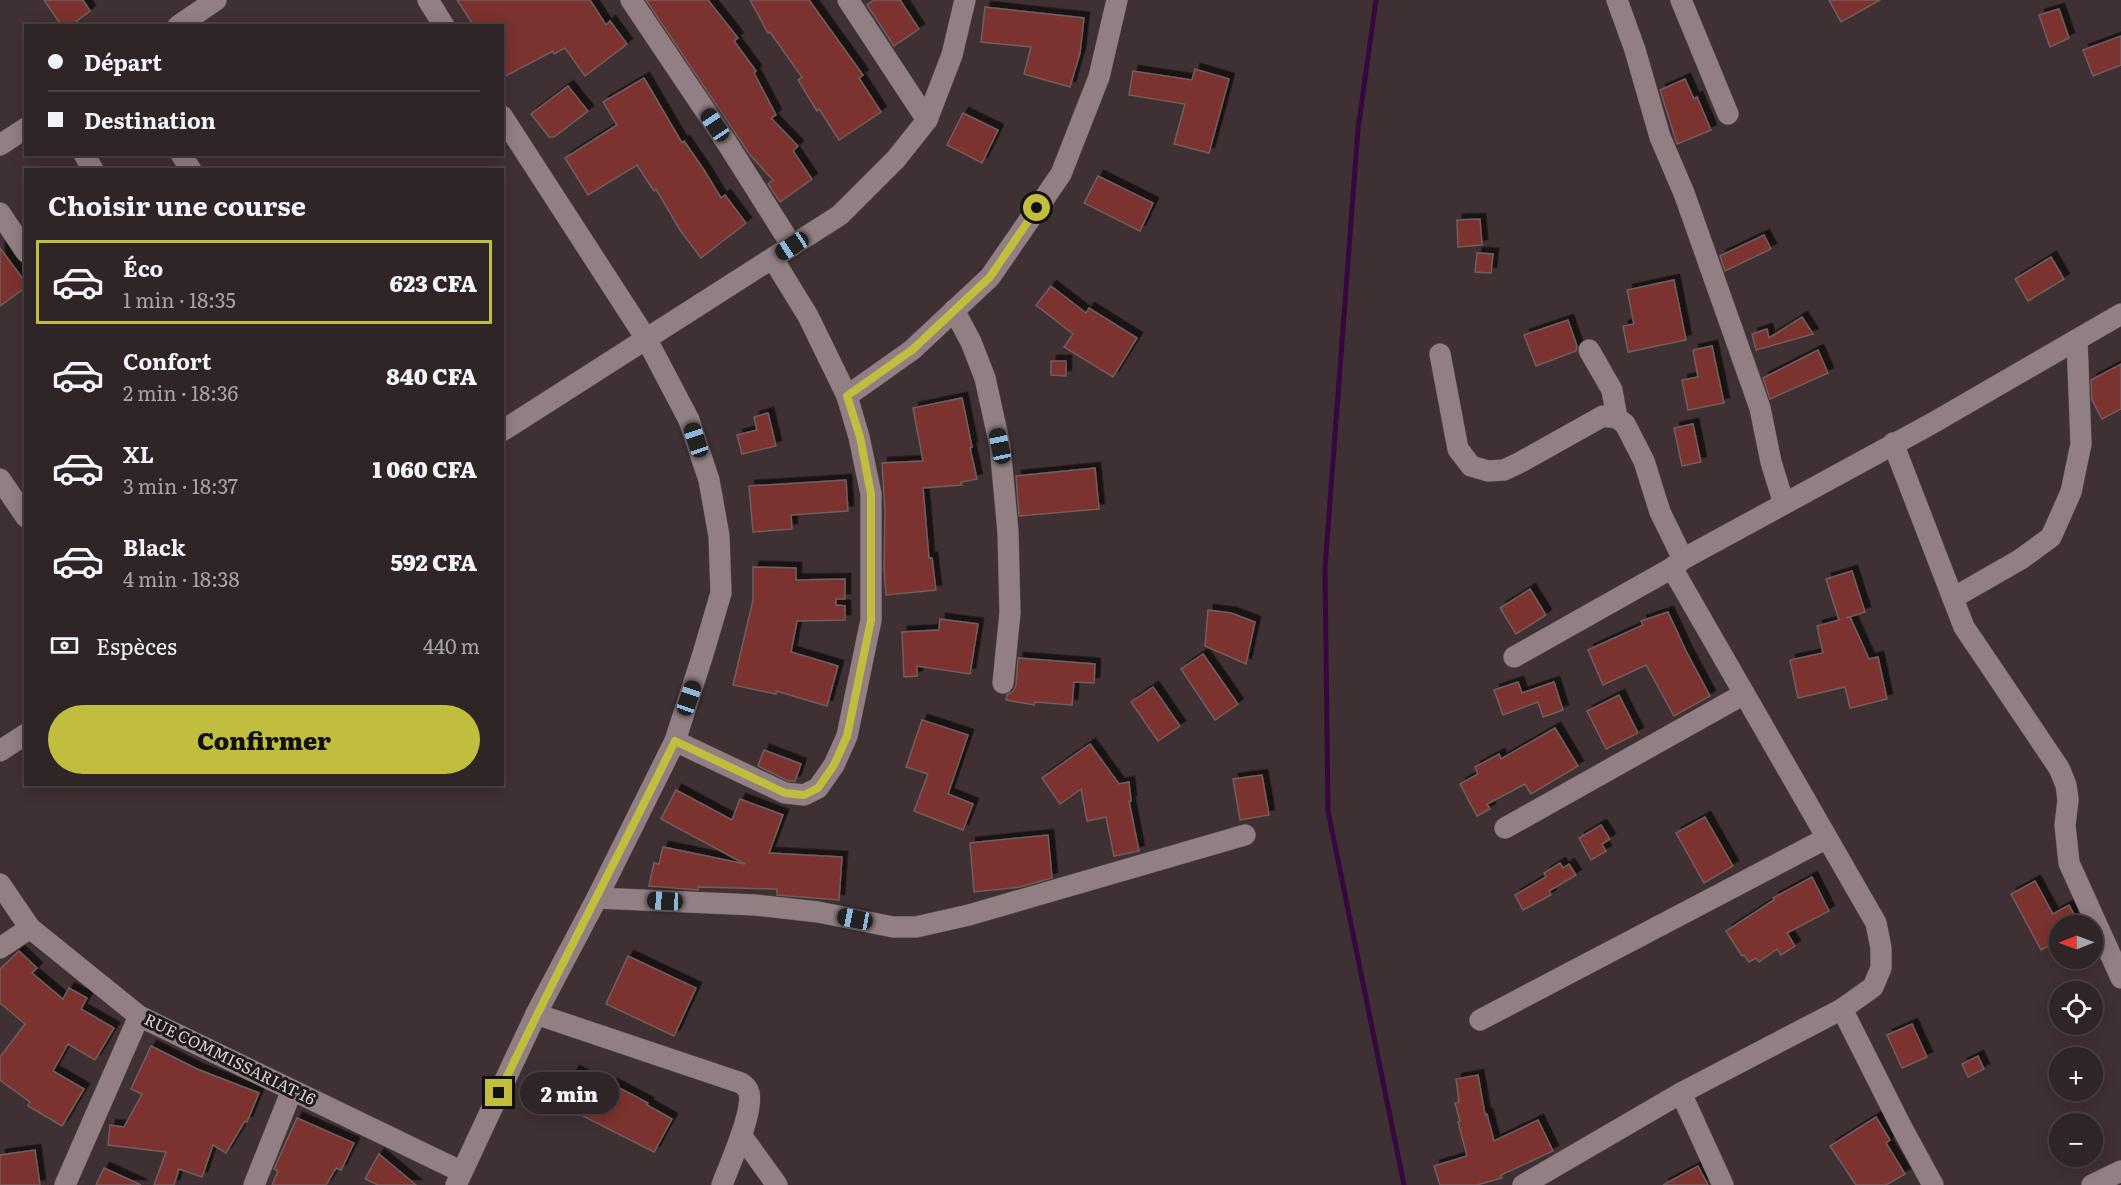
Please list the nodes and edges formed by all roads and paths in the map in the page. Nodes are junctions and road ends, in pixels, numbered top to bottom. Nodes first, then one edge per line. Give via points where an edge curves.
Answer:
1 (216, 0) edge
2 (428, 0) edge
3 (632, 0) edge
4 (848, 0) edge
5 (965, 0) edge
6 (1117, 0) edge
7 (1617, 0) edge
8 (1681, 0) edge
9 (181, 24) edge
10 (443, 24) edge
11 (1728, 114) dead end
12 (504, 119) edge
13 (927, 120) junction
14 (24, 129) edge
15 (0, 145) edge
16 (0, 213) edge
17 (792, 246) junction
18 (24, 249) edge
19 (773, 259) junction
20 (954, 310) junction
21 (2120, 318) edge
22 (647, 340) junction
23 (2078, 340) junction
24 (1589, 350) dead end
25 (1440, 354) dead end
26 (847, 396) junction
27 (1617, 418) junction
28 (504, 430) edge
29 (1893, 443) junction
30 (0, 479) edge
31 (1784, 504) junction
32 (24, 514) edge
33 (1677, 563) junction
34 (1953, 598) junction
35 (1514, 657) dead end
36 (1003, 683) dead end
37 (1744, 694) junction
38 (24, 735) edge
39 (675, 741) junction
40 (0, 751) edge
41 (1505, 828) dead end
42 (1245, 835) dead end
43 (1827, 838) junction
44 (0, 884) edge
45 (597, 897) junction
46 (30, 928) junction
47 (0, 948) edge
48 (2121, 978) edge
49 (1842, 1009) junction
50 (536, 1014) junction
51 (139, 1016) junction
52 (1480, 1020) dead end
53 (292, 1090) junction
54 (1681, 1093) junction
55 (741, 1135) junction
56 (459, 1179) edge
57 (65, 1185) edge
58 (254, 1185) edge
59 (722, 1185) edge
60 (777, 1185) edge
61 (1523, 1185) edge
62 (1723, 1185) edge
63 (1933, 1185) edge

1 - 9 street
2 - 10 street
3 - 17 street
4 - 13 street
5 - 13 street via 952,55
6 - 20 street via 1098,78 1061,174 990,277
7 - 31 street via 1660,137 1684,193 1760,408
8 - 11 street
12 - 22 street
13 - 17 street via 896,159 840,214
14 - 15 street
16 - 18 street
17 - 19 street
19 - 22 street
19 - 26 street via 808,316
20 - 26 street via 912,350
20 - 36 street via 985,378 1000,446 1010,613
21 - 23 street
22 - 28 street
22 - 39 street via 689,420 710,480 720,536 721,593
23 - 29 street
23 - 34 street via 2081,444 2071,492 2051,537
24 - 27 street via 1612,390
25 - 27 street via 1458,449 1471,466 1504,470 1603,416
26 - 39 street via 871,494 871,620 847,736 834,765 818,788 804,795 785,793
27 - 33 street via 1625,424 1644,460
29 - 31 street
29 - 34 street
30 - 32 street
31 - 33 street
33 - 35 street
33 - 37 street
34 - 48 street via 1964,627 2059,768 2068,800 2065,825 2069,863
37 - 41 street
37 - 43 street
38 - 40 street
39 - 45 street
42 - 45 street via 916,927 893,927 818,912 755,905
43 - 49 street via 1876,923 1881,948 1881,968 1873,987
43 - 52 street
44 - 46 street, RUE COMMISSARIAT 16
45 - 50 street
46 - 47 street
46 - 51 street, RUE COMMISSARIAT 16
49 - 54 street
49 - 63 street
50 - 55 street via 741,1083 749,1090 750,1100
50 - 56 street
51 - 53 street, RUE COMMISSARIAT 16
51 - 57 street
53 - 56 street, RUE COMMISSARIAT 16
53 - 58 street
54 - 61 street
54 - 62 street
55 - 59 street
55 - 60 street

